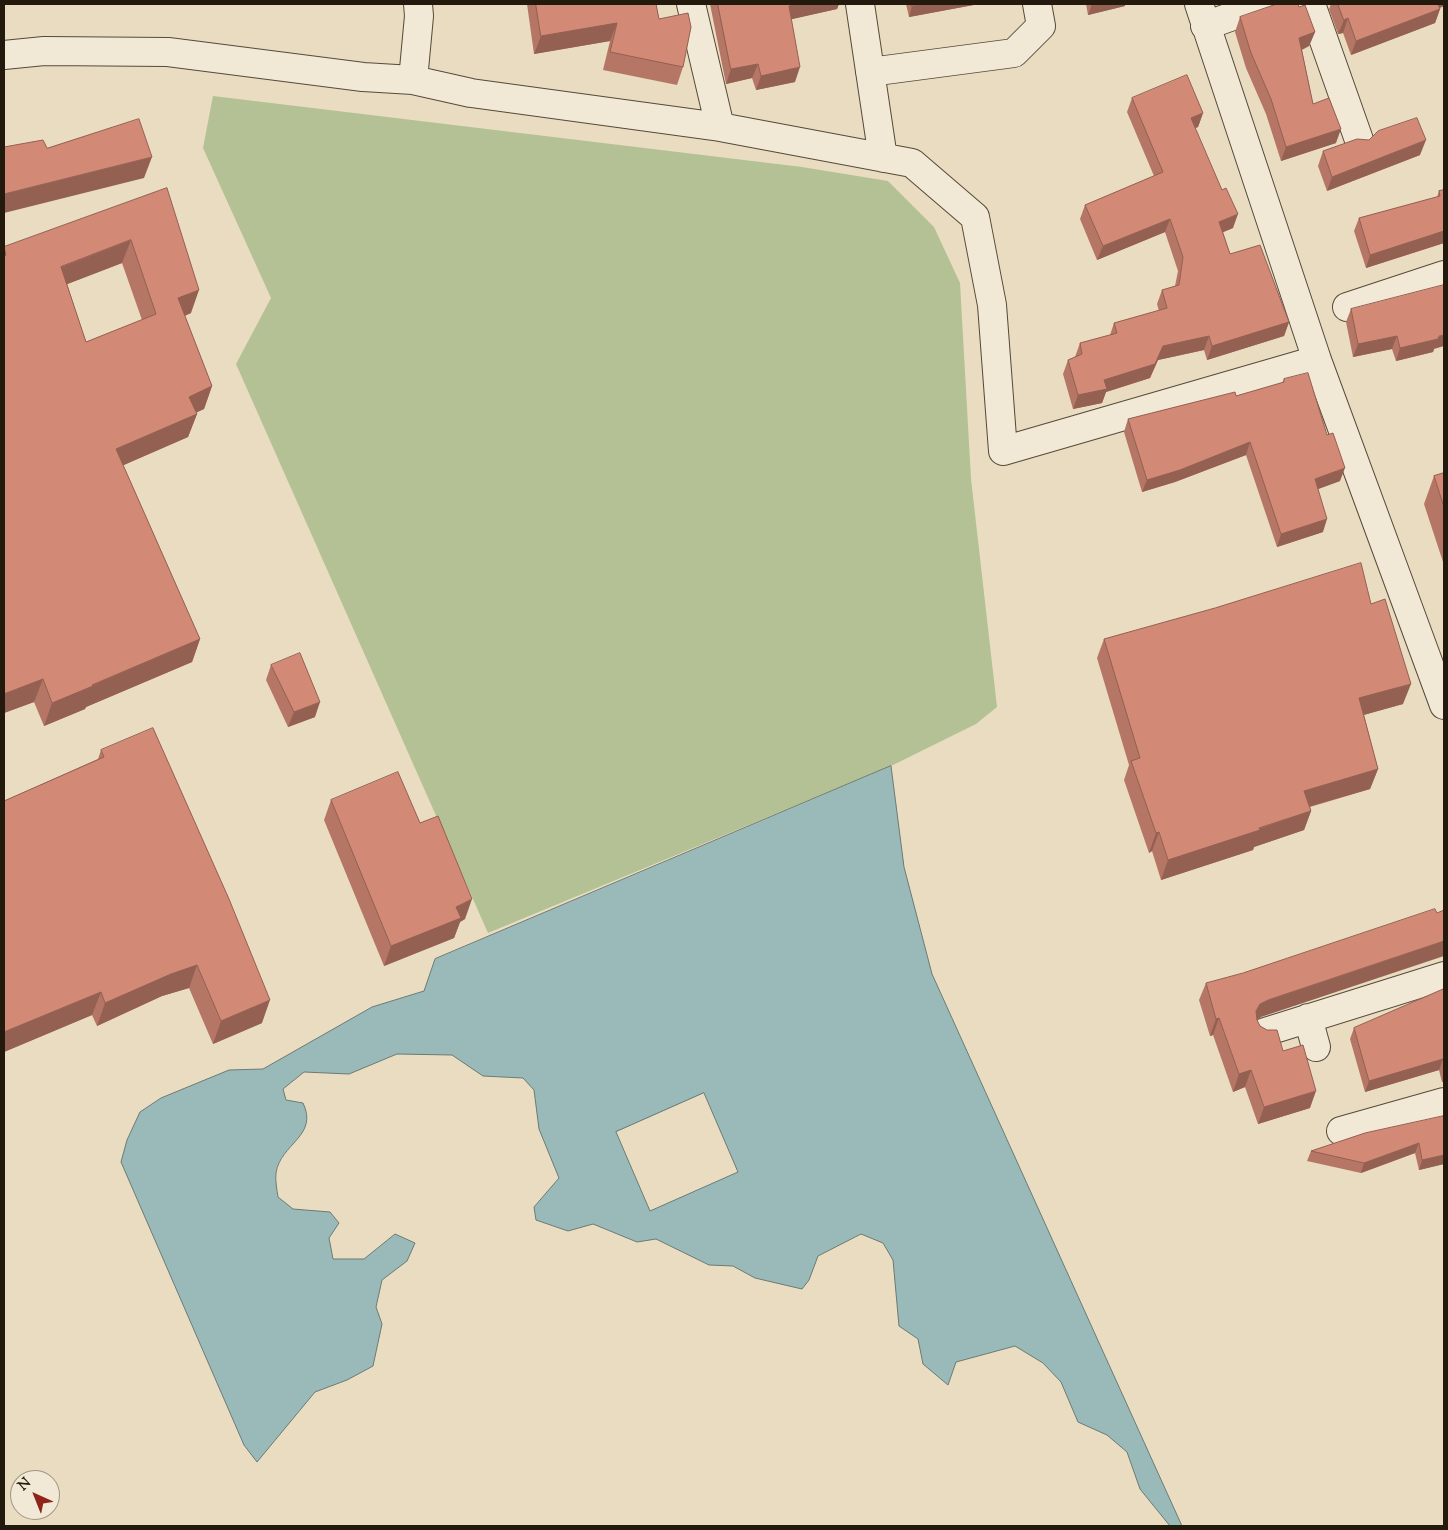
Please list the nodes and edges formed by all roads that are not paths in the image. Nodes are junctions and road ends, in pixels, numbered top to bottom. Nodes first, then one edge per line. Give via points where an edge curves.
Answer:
1 (418, 4) edge
2 (690, 4) edge
3 (860, 4) edge
4 (1037, 4) edge
5 (1266, 4) edge
6 (1310, 4) edge
7 (1202, 15) edge
8 (4, 56) edge
9 (870, 72) junction
10 (413, 80) junction
11 (720, 127) junction
12 (1359, 140) edge
13 (883, 158) junction
14 (1444, 275) edge
15 (1347, 307) dead end
16 (1317, 360) junction
17 (1444, 704) edge
18 (1444, 976) edge
19 (1308, 1018) junction
20 (1265, 1032) edge
21 (1316, 1047) dead end
22 (1444, 1102) edge
23 (1341, 1131) dead end

1 - 10 street
2 - 11 street
3 - 9 street
4 - 9 street via 1041,26 1014,53
5 - 7 street
6 - 12 street
7 - 16 street
8 - 10 street via 44,51 168,52 363,77
9 - 13 street
10 - 11 street via 471,93
11 - 13 street
13 - 16 street via 912,163 975,218 992,305 1003,451
14 - 15 street
16 - 17 street
18 - 19 street
19 - 20 street
19 - 21 street
22 - 23 street

